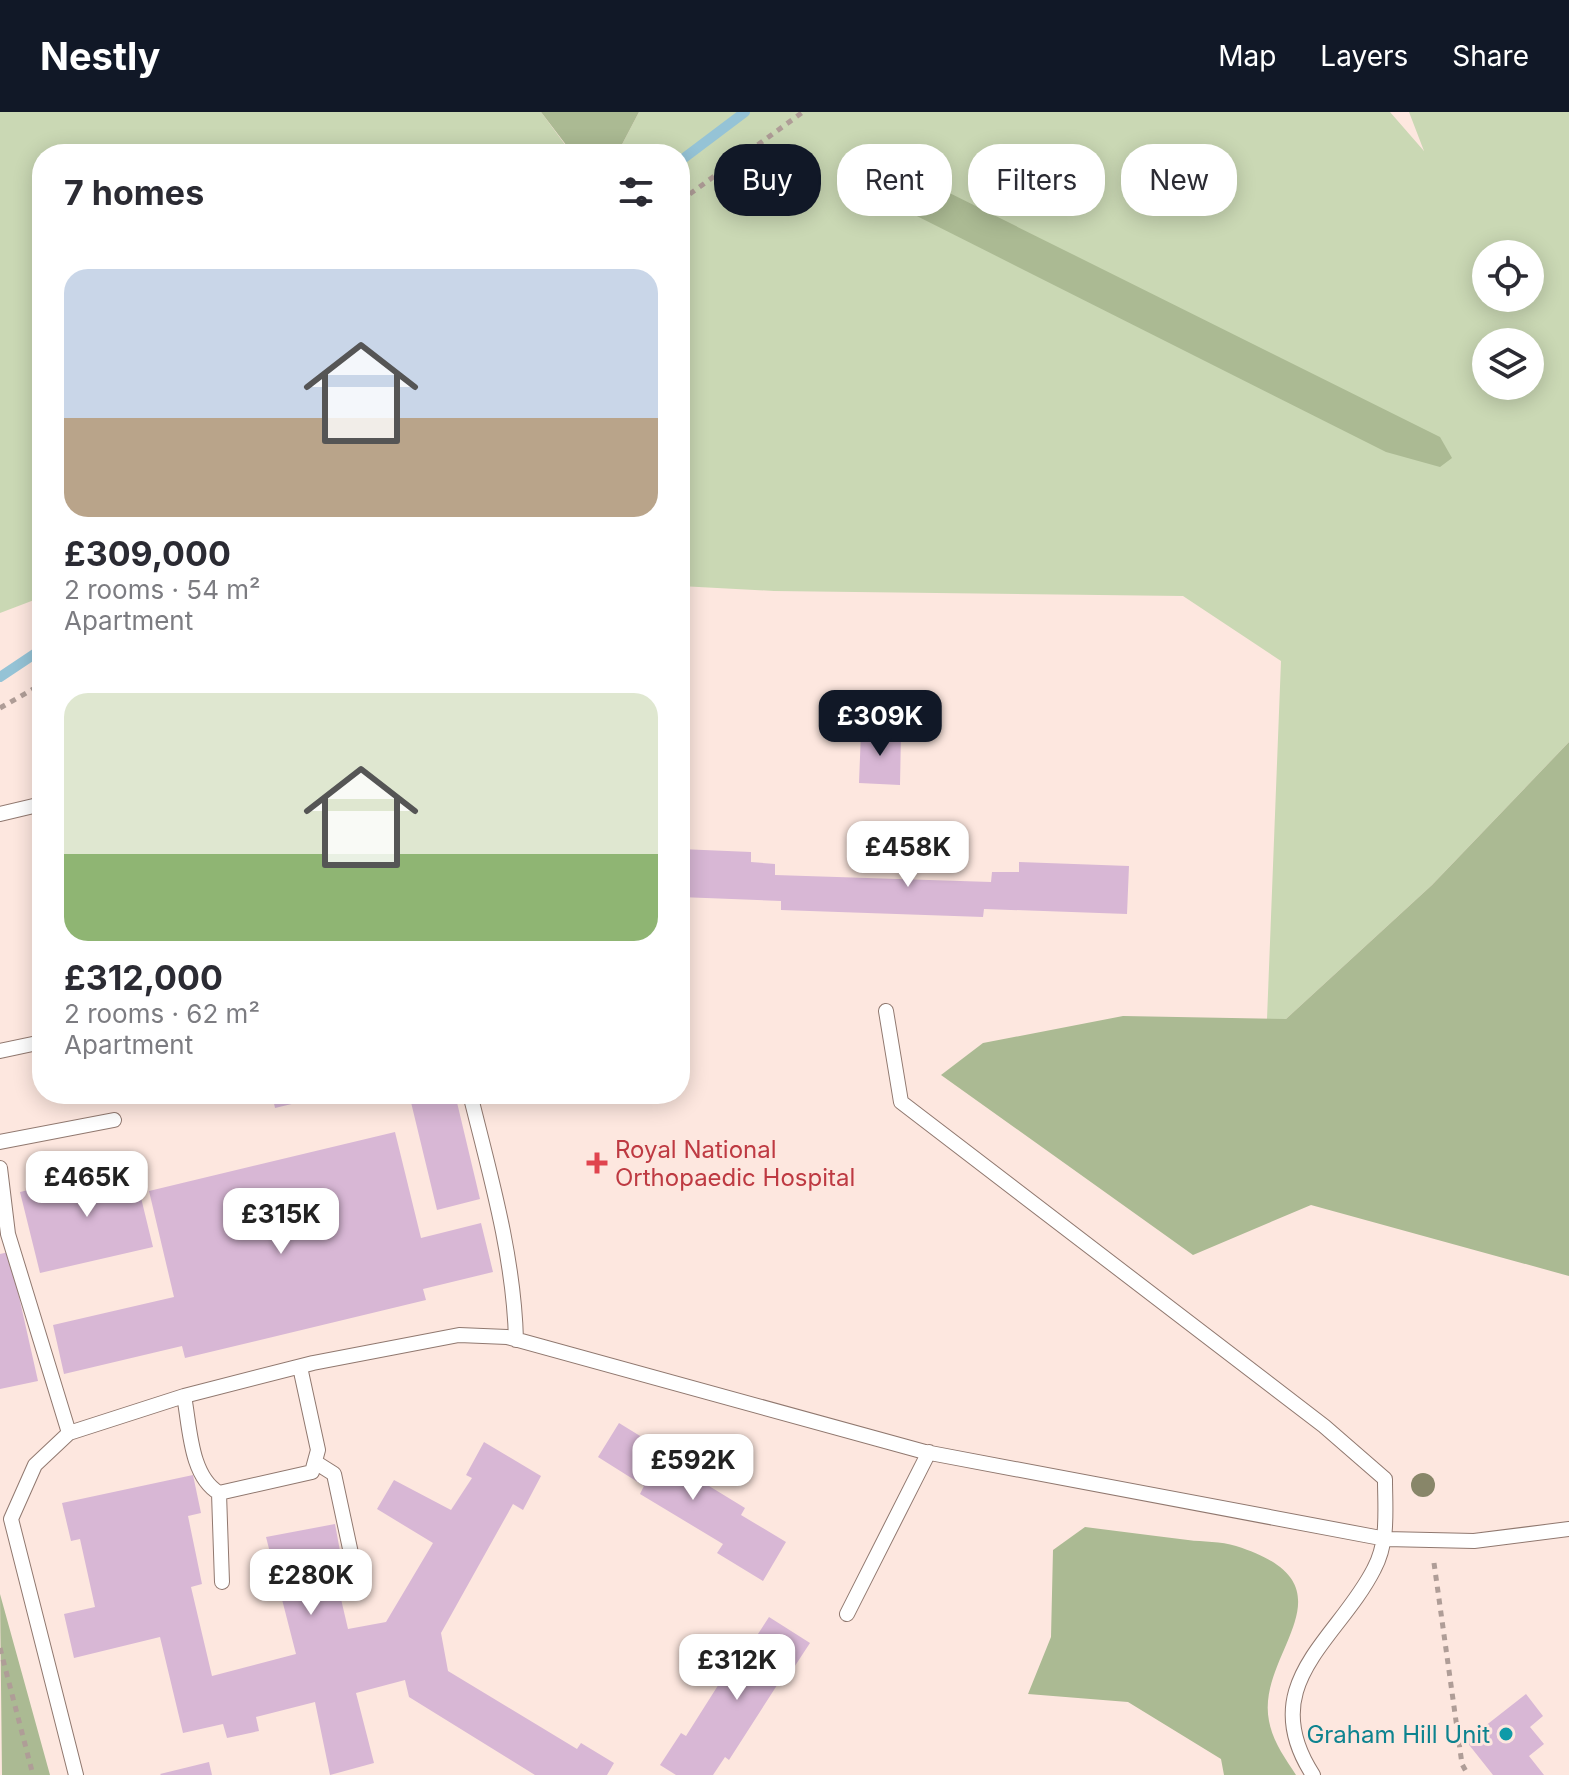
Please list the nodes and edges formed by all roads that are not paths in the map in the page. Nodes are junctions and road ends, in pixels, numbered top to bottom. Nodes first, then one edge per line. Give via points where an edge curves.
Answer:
1 (32, 806) edge
2 (0, 814) edge
3 (886, 1011) dead end
4 (32, 1044) edge
5 (0, 1051) edge
6 (473, 1104) edge
7 (114, 1120) dead end
8 (0, 1142) edge
9 (0, 1168) edge
10 (516, 1340) junction
11 (300, 1367) junction
12 (184, 1396) junction
13 (69, 1433) junction
14 (929, 1452) junction
15 (315, 1462) junction
16 (219, 1493) junction
17 (1569, 1529) edge
18 (1386, 1539) junction
19 (222, 1582) dead end
20 (358, 1586) dead end
21 (847, 1614) dead end
22 (76, 1775) edge
23 (1313, 1775) edge

1 - 2 lane
3 - 18 lane via 901,1102 1324,1426 1385,1479
4 - 5 lane
6 - 10 lane via 495,1191
7 - 8 lane
9 - 13 lane via 8,1234
10 - 11 lane via 459,1335
10 - 14 lane
11 - 12 lane
11 - 15 lane via 318,1450
12 - 13 lane
12 - 16 lane via 196,1460 207,1486
13 - 22 lane via 35,1465 11,1519
14 - 18 lane
14 - 21 lane
15 - 16 lane via 312,1472
15 - 20 lane via 334,1474
16 - 19 lane
17 - 18 lane via 1474,1541
18 - 23 lane via 1375,1569 1300,1676 1295,1693 1298,1745

